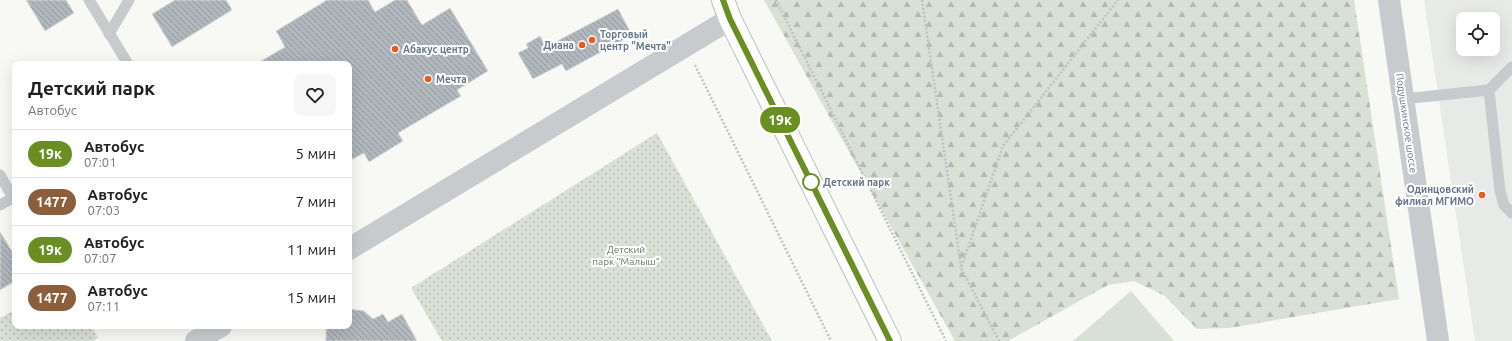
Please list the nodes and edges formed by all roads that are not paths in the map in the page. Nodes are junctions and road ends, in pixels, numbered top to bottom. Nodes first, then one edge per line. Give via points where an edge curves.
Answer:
1 (89, 0) edge
2 (129, 0) edge
3 (1389, 0) edge
4 (726, 9) edge
5 (109, 34) junction
6 (126, 61) edge
7 (1512, 67) edge
8 (1489, 90) junction
9 (1403, 100) junction
10 (0, 175) edge
11 (12, 195) edge
12 (12, 199) edge
13 (0, 205) edge
14 (1512, 213) edge
15 (352, 246) edge
16 (215, 329) edge
17 (196, 341) edge
18 (890, 341) edge
19 (1438, 341) edge

1 - 5 lane
2 - 5 lane
3 - 9 street, Подушкинское шоссе
4 - 15 street via 550,127
4 - 18 main road
5 - 6 lane
7 - 8 lane
8 - 9 lane
8 - 14 lane via 1500,191 1504,205
9 - 19 street, Подушкинское шоссе
10 - 11 lane
12 - 13 lane
16 - 17 street

